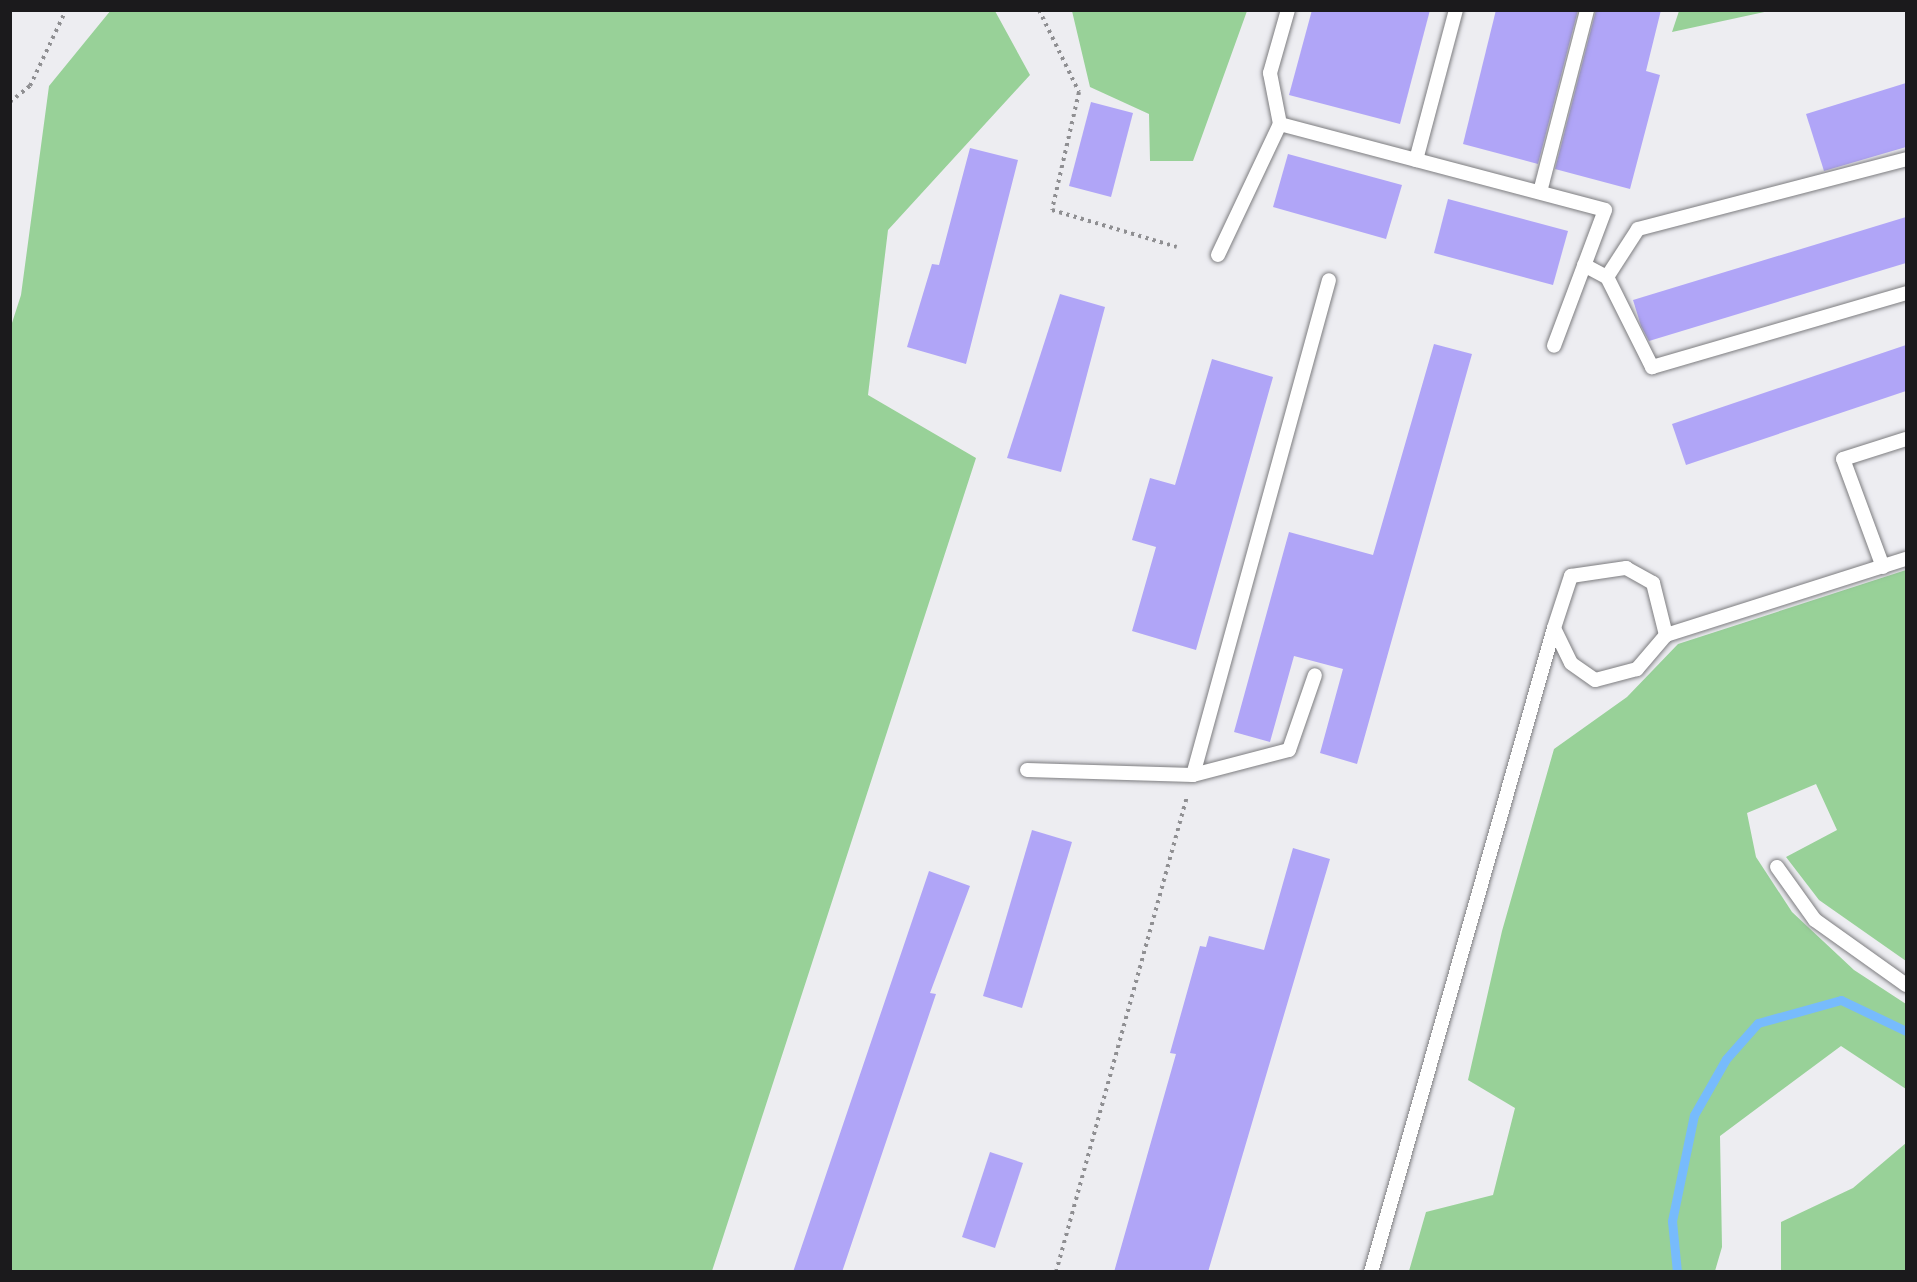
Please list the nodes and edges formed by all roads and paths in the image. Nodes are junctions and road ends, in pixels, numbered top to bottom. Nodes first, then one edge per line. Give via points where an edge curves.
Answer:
1 (66, 10) edge
2 (1039, 10) edge
3 (1288, 10) edge
4 (1456, 10) edge
5 (1587, 10) edge
6 (10, 102) edge
7 (1280, 124) junction
8 (1416, 160) junction
9 (1906, 161) edge
10 (10, 177) edge
11 (1540, 192) junction
12 (10, 195) edge
13 (1178, 247) dead end
14 (1218, 255) dead end
15 (1584, 265) junction
16 (1607, 277) junction
17 (1329, 280) dead end
18 (1906, 293) edge
19 (1554, 346) dead end
20 (1906, 439) edge
21 (1906, 559) edge
22 (1883, 567) junction
23 (1554, 628) junction
24 (1666, 635) junction
25 (1315, 675) dead end
26 (1027, 770) dead end
27 (1192, 775) junction
28 (1777, 867) dead end
29 (1906, 985) edge
30 (1056, 1272) edge
31 (1371, 1272) edge

1 - 6 path via 30,86
2 - 13 path via 1079,92 1052,210
3 - 7 lane via 1270,73
4 - 8 lane
5 - 11 lane
7 - 8 lane
7 - 14 lane
8 - 11 lane
9 - 16 lane via 1638,229
10 - 12 path
11 - 15 lane via 1605,210
15 - 16 lane
15 - 19 lane
16 - 18 lane via 1652,367
17 - 27 lane
20 - 22 lane via 1843,459
21 - 22 lane
22 - 24 lane
23 - 24 lane via 1571,663 1595,680 1637,669
23 - 24 lane via 1571,576 1626,568 1653,583
23 - 31 lane
25 - 27 lane via 1289,750
26 - 27 lane
27 - 30 path
28 - 29 lane via 1815,920

